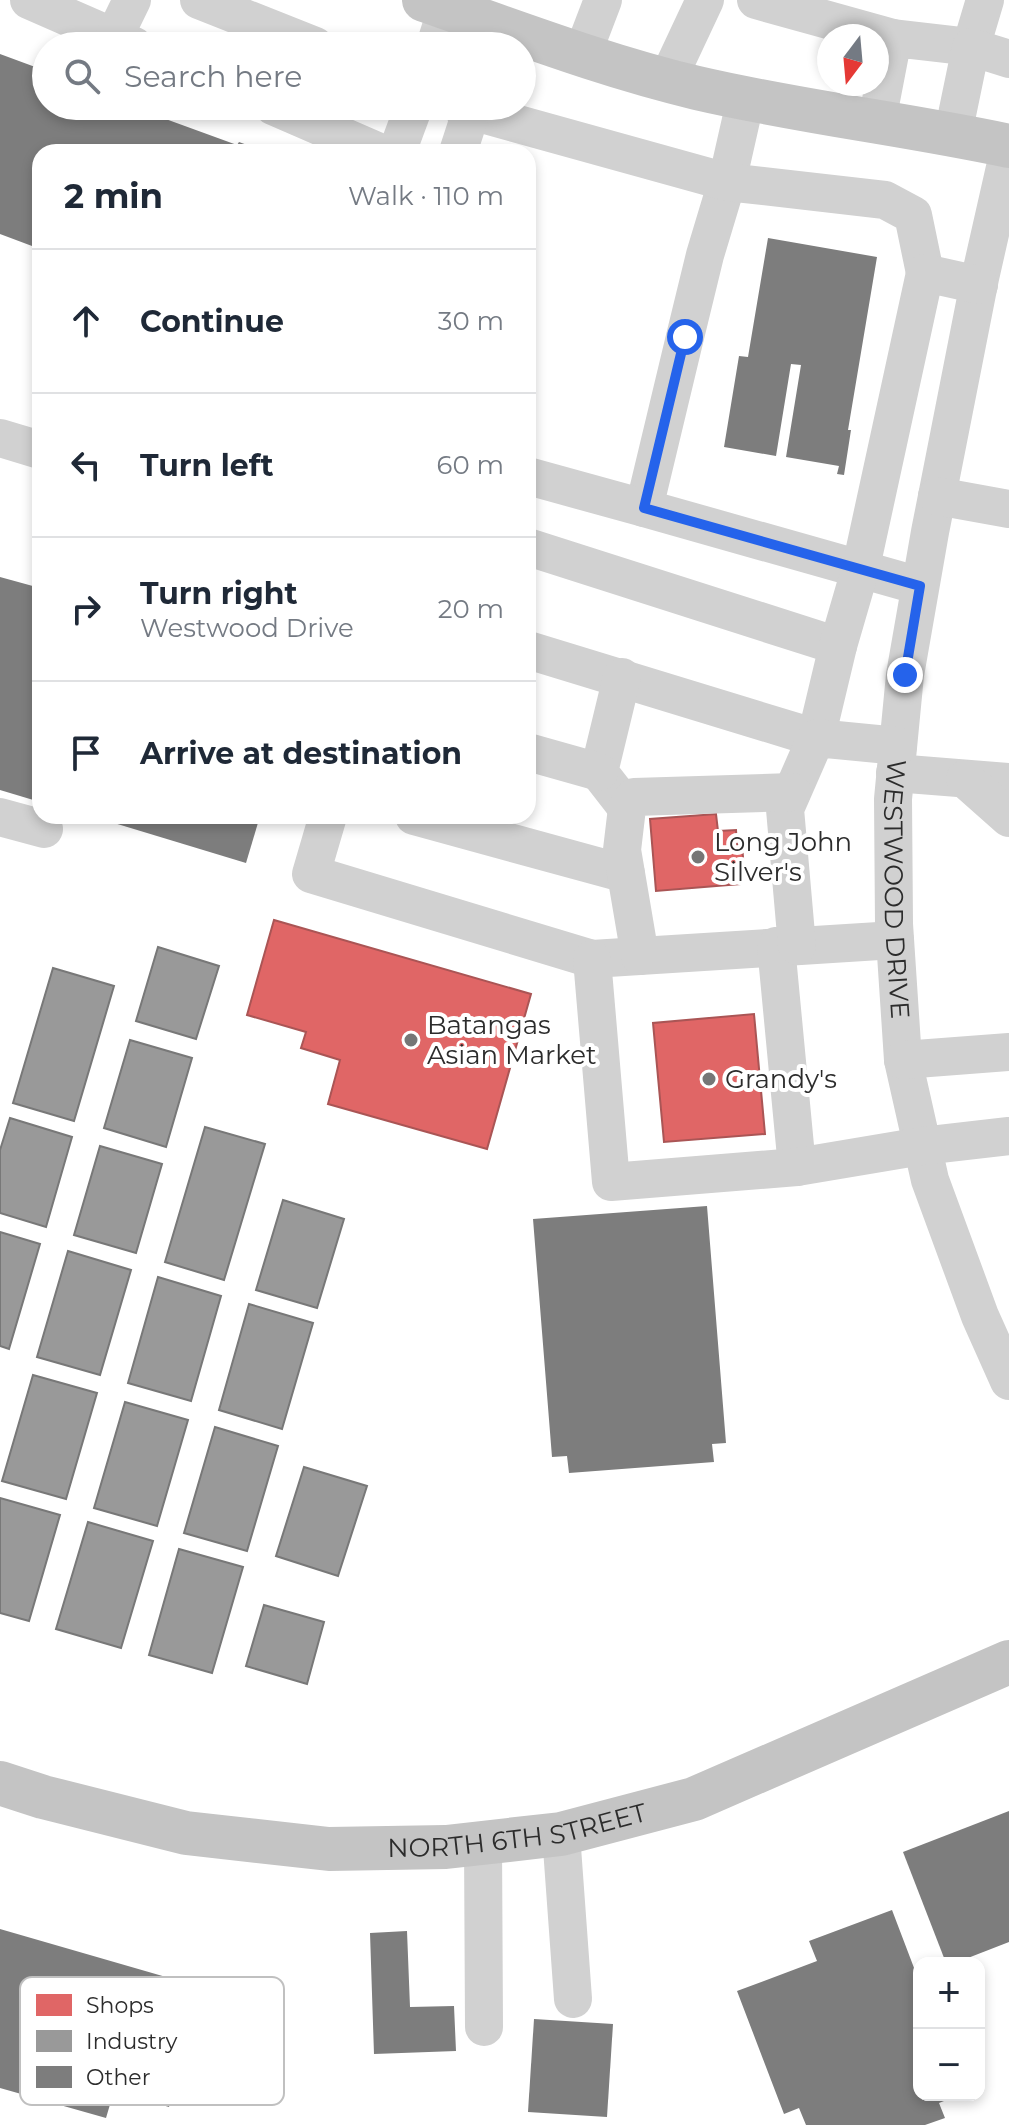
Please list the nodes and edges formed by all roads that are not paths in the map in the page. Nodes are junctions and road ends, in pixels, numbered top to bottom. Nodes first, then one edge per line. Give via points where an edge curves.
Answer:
1 (29, 0) edge
2 (132, 0) edge
3 (199, 0) edge
4 (603, 0) edge
5 (705, 0) edge
6 (756, 0) edge
7 (985, 0) edge
8 (435, 18) edge
9 (101, 32) edge
10 (126, 32) edge
11 (280, 32) edge
12 (482, 32) edge
13 (893, 38) junction
14 (536, 45) edge
15 (971, 47) junction
16 (582, 55) junction
17 (1009, 59) edge
18 (667, 81) junction
19 (746, 98) junction
20 (305, 120) edge
21 (409, 120) edge
22 (465, 120) edge
23 (510, 120) edge
24 (877, 121) junction
25 (953, 134) junction
26 (361, 144) edge
27 (400, 144) edge
28 (460, 144) edge
29 (1009, 148) edge
30 (727, 182) junction
31 (925, 273) junction
32 (979, 285) junction
33 (0, 438) edge
34 (32, 448) edge
35 (536, 478) edge
36 (937, 496) junction
37 (644, 508) junction
38 (1009, 509) edge
39 (536, 550) edge
40 (861, 567) junction
41 (920, 586) junction
42 (838, 646) junction
43 (536, 652) edge
44 (622, 677) junction
45 (816, 738) junction
46 (536, 754) edge
47 (897, 759) junction
48 (599, 772) junction
49 (965, 779) junction
50 (1009, 782) edge
51 (792, 792) junction
52 (627, 808) junction
53 (0, 817) edge
54 (1009, 818) edge
55 (326, 824) edge
56 (443, 824) edge
57 (44, 829) dead end
58 (626, 874) junction
59 (895, 940) junction
60 (787, 946) junction
61 (640, 956) junction
62 (592, 959) junction
63 (1009, 1052) edge
64 (903, 1060) junction
65 (1009, 1136) edge
66 (922, 1146) junction
67 (797, 1167) junction
68 (1009, 1381) edge
69 (1009, 1662) edge
70 (0, 1783) edge
71 (561, 1834) junction
72 (483, 1842) junction
73 (573, 1999) dead end
74 (484, 2027) dead end

1 - 9 street
2 - 10 street
3 - 11 street
4 - 16 street
5 - 18 street
6 - 13 street
7 - 15 street
8 - 12 main road
13 - 15 street
13 - 24 street
14 - 16 main road
15 - 17 street
15 - 25 street
16 - 18 main road
18 - 19 main road
19 - 24 main road
19 - 30 street
20 - 26 street
21 - 27 street
22 - 28 street
23 - 30 street
24 - 25 main road
25 - 29 main road
29 - 32 street, WESTWOOD DRIVE
30 - 31 street via 885,200 913,215
30 - 37 street
31 - 32 street
31 - 40 street
32 - 36 street, WESTWOOD DRIVE
33 - 34 street
35 - 37 street
36 - 38 street
36 - 41 street, WESTWOOD DRIVE
37 - 40 street
39 - 42 street
40 - 41 street
40 - 42 street
41 - 47 street, WESTWOOD DRIVE
42 - 45 street
43 - 44 street
44 - 45 street
44 - 48 street
45 - 47 street
45 - 51 street
46 - 48 street
47 - 49 street
47 - 59 street, WESTWOOD DRIVE
48 - 52 street
49 - 50 street
49 - 54 street
51 - 52 street via 634,797
51 - 60 street via 785,809
52 - 58 street via 622,850
53 - 57 street
55 - 62 street via 311,874
56 - 58 street
58 - 61 street
59 - 60 street
59 - 64 street, WESTWOOD DRIVE
60 - 61 street
60 - 67 street
61 - 62 street
62 - 67 street via 611,1182
63 - 64 street
64 - 66 street, WESTWOOD DRIVE
65 - 66 street
66 - 67 street
66 - 68 street, WESTWOOD DRIVE via 980,1316
69 - 71 main road, NORTH 6TH STREET via 694,1799
70 - 72 main road, NORTH 6TH STREET via 186,1833 329,1849
71 - 72 main road, NORTH 6TH STREET
71 - 73 street
72 - 74 street

